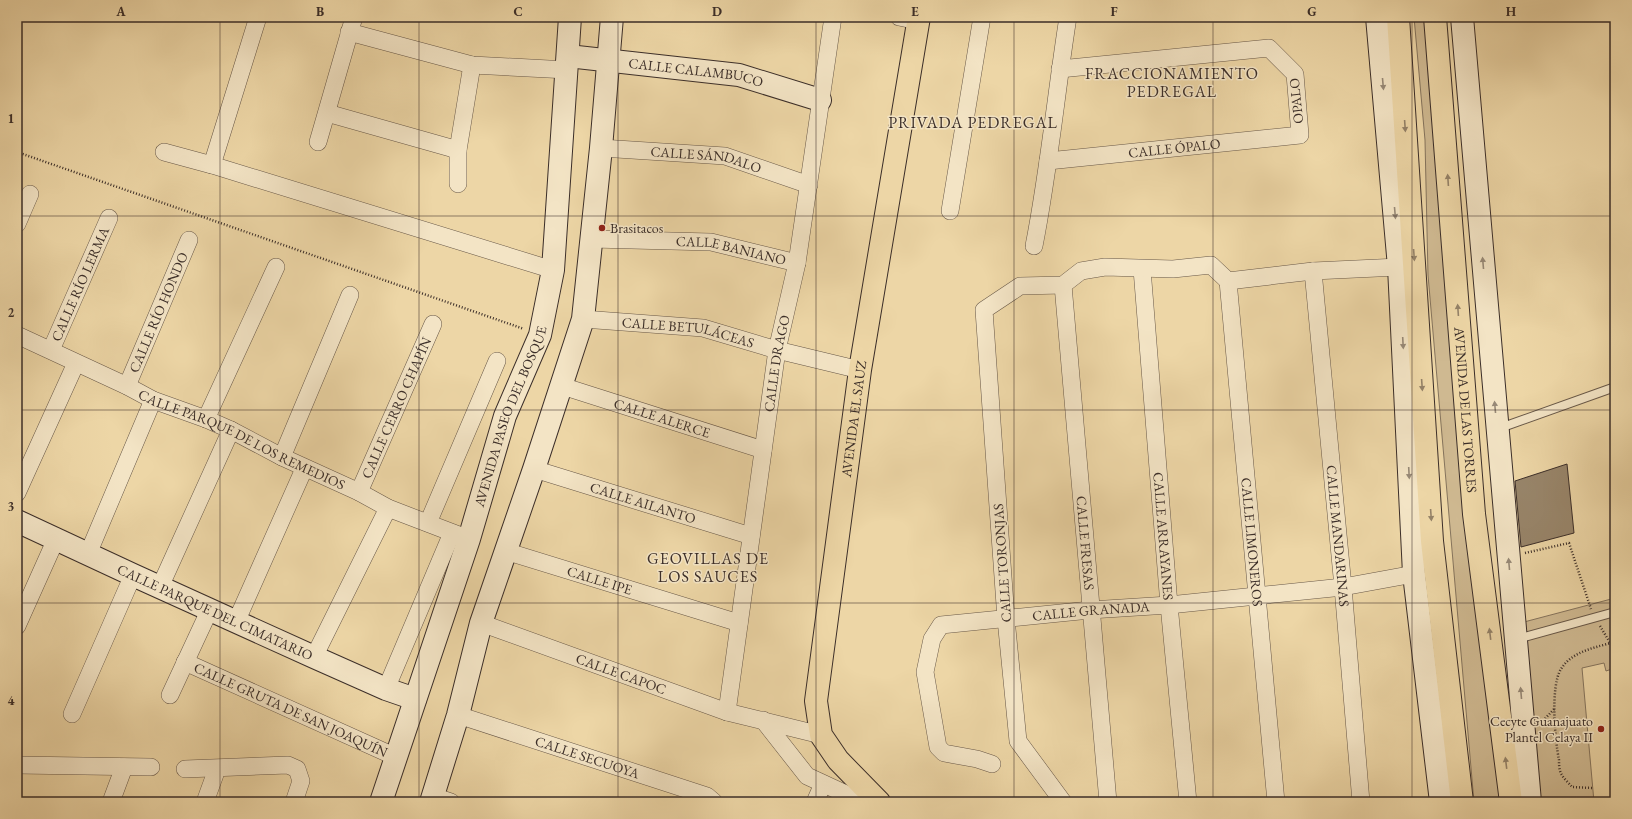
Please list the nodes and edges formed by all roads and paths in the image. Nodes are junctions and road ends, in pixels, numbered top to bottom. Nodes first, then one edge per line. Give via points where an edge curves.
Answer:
1 (258, 17) edge
2 (570, 17) edge
3 (612, 17) edge
4 (833, 17) edge
5 (982, 17) edge
6 (1068, 17) edge
7 (1365, 17) edge
8 (1377, 17) edge
9 (1398, 17) edge
10 (1435, 17) edge
11 (1462, 17) edge
12 (912, 18) edge
13 (352, 25) edge
14 (1380, 52) junction
15 (608, 60) junction
16 (568, 63) junction
17 (472, 65) junction
18 (1060, 69) junction
19 (820, 100) junction
20 (327, 113) junction
21 (1300, 135) joint
22 (318, 142) dead end
23 (601, 148) junction
24 (458, 150) junction
25 (17, 152) edge
26 (164, 152) dead end
27 (1048, 161) junction
28 (212, 165) junction
29 (458, 184) dead end
30 (809, 185) junction
31 (30, 194) dead end
32 (950, 211) dead end
33 (109, 218) dead end
34 (17, 224) edge
35 (592, 239) junction
36 (189, 240) dead end
37 (1034, 246) dead end
38 (797, 263) junction
39 (276, 267) dead end
40 (1399, 267) junction
41 (1142, 269) junction
42 (553, 270) junction
43 (1313, 271) junction
44 (1228, 281) junction
45 (1063, 285) junction
46 (350, 295) dead end
47 (583, 319) junction
48 (433, 324) dead end
49 (17, 335) edge
50 (540, 335) junction
51 (51, 350) junction
52 (777, 350) junction
53 (497, 361) dead end
54 (76, 363) junction
55 (860, 370) junction
56 (127, 386) junction
57 (562, 386) junction
58 (1615, 387) edge
59 (153, 400) junction
60 (206, 419) junction
61 (1497, 429) junction
62 (231, 430) junction
63 (763, 450) junction
64 (282, 457) junction
65 (304, 469) junction
66 (534, 469) junction
67 (359, 492) junction
68 (17, 493) edge
69 (388, 508) junction
70 (17, 521) edge
71 (428, 523) junction
72 (460, 536) junction
73 (751, 536) junction
74 (56, 539) junction
75 (505, 551) junction
76 (88, 554) junction
77 (1509, 557) junction
78 (1414, 574) junction
79 (133, 575) junction
80 (160, 587) junction
81 (1343, 587) junction
82 (1258, 595) junction
83 (1170, 605) junction
84 (210, 609) junction
85 (1090, 610) junction
86 (1615, 612) edge
87 (1595, 618) junction
88 (1006, 619) junction
89 (236, 622) junction
90 (481, 623) junction
91 (740, 623) junction
92 (17, 626) edge
93 (1516, 640) junction
94 (1615, 642) edge
95 (1610, 643) junction
96 (1615, 651) edge
97 (314, 657) junction
98 (185, 662) junction
99 (386, 689) junction
100 (170, 695) dead end
101 (416, 699) junction
102 (727, 712) junction
103 (72, 714) dead end
104 (458, 715) junction
105 (763, 720) junction
106 (821, 735) junction
107 (396, 757) junction
108 (992, 764) dead end
109 (17, 765) edge
110 (124, 767) junction
111 (151, 767) dead end
112 (217, 768) junction
113 (185, 769) dead end
114 (823, 784) junction
115 (1592, 788) dead end
116 (438, 800) edge
117 (111, 802) edge
118 (205, 802) edge
119 (294, 802) edge
120 (381, 802) edge
121 (714, 802) edge
122 (815, 802) edge
123 (863, 802) edge
124 (879, 802) edge
125 (1063, 802) edge
126 (1108, 802) edge
127 (1188, 802) edge
128 (1276, 802) edge
129 (1361, 802) edge
130 (1441, 802) edge
131 (1462, 802) edge
132 (1511, 802) edge
133 (1530, 802) edge

1 - 28 street
2 - 16 street, AVENIDA PASEO DEL BOSQUE
3 - 15 street
4 - 19 street, CALLE DRAGO
5 - 32 street
6 - 18 street
7 - 14 street
8 - 14 street
9 -> 131 main road via 1432,541
132 -> 10 main road, AVENIDA DE LAS TORRES via 1474,514
61 -> 11 street, AVENIDA DE LAS TORRES
12 - 55 main road, AVENIDA EL SAUZ
13 - 17 street
13 - 20 street
14 -> 40 street
15 - 16 street, CALLE CALAMBUCO
15 - 19 street, CALLE CALAMBUCO via 739,75
15 - 23 street
16 - 17 street
16 - 42 street, AVENIDA PASEO DEL BOSQUE
17 - 24 street
18 - 21 street, OPALO via 1269,48 1295,74
18 - 27 street
19 - 30 street, CALLE DRAGO
20 - 22 street
20 - 24 street
21 - 27 street, CALLE ÓPALO
23 - 30 street, CALLE SÁNDALO via 725,156
23 - 35 street
24 - 29 street
25 - 50 path
26 - 28 street
27 - 37 street
28 - 42 street
30 - 38 street, CALLE DRAGO
31 - 34 street
33 - 51 street, CALLE RÍO LERMA
35 - 38 street, CALLE BANIANO via 711,242
35 - 47 street
36 - 56 street, CALLE RÍO HONDO
38 - 52 street, CALLE DRAGO
39 - 60 street
40 - 43 street
40 -> 78 street
41 - 44 street via 1211,265
41 - 45 street via 1105,267 1081,271
41 - 83 street, CALLE ARRAYANES
42 - 50 street, AVENIDA PASEO DEL BOSQUE
43 - 44 street
43 - 81 street, CALLE MANDARINAS
44 - 82 street, CALLE LIMONEROS
45 - 85 street, CALLE FRESAS
45 - 88 street, CALLE TORONJAS via 1020,286 984,310
46 - 64 street
47 - 52 street, CALLE BETULÁCEAS via 703,328
47 - 57 street
48 - 67 street, CALLE CERRO CHAPÍN
49 - 51 street, CALLE PARQUE DE LOS REMEDIOS
50 - 72 street, AVENIDA PASEO DEL BOSQUE via 505,416
51 - 54 street, CALLE PARQUE DE LOS REMEDIOS
52 - 55 street, CALLE BETULÁCEAS
52 - 63 street, CALLE DRAGO
53 - 71 street
54 - 56 street, CALLE PARQUE DE LOS REMEDIOS
54 - 68 street
55 - 106 main road, AVENIDA EL SAUZ via 816,701
56 - 59 street, CALLE PARQUE DE LOS REMEDIOS
57 - 63 street, CALLE ALERCE
57 - 66 street
58 - 61 lane
59 - 60 street, CALLE PARQUE DE LOS REMEDIOS
59 - 76 street
60 - 62 street, CALLE PARQUE DE LOS REMEDIOS
61 - 77 street, AVENIDA DE LAS TORRES
62 - 64 street, CALLE PARQUE DE LOS REMEDIOS
62 - 80 street
63 - 73 street, CALLE DRAGO
64 - 65 street, CALLE PARQUE DE LOS REMEDIOS
65 - 67 street, CALLE PARQUE DE LOS REMEDIOS
65 - 89 street
66 - 73 street, CALLE AILANTO
66 - 75 street
67 - 69 street, CALLE PARQUE DE LOS REMEDIOS
69 - 71 street, CALLE PARQUE DE LOS REMEDIOS
69 - 97 street
70 - 74 street, CALLE PARQUE DEL CIMATARIO
71 - 72 street, CALLE PARQUE DE LOS REMEDIOS
72 - 99 street
72 - 101 street, AVENIDA PASEO DEL BOSQUE
73 - 91 street, CALLE DRAGO
74 - 76 street, CALLE PARQUE DEL CIMATARIO
74 - 92 street
75 - 90 street
75 - 91 street, CALLE IPE
76 - 79 street, CALLE PARQUE DEL CIMATARIO
77 - 87 path via 1569,543
93 -> 77 street, AVENIDA DE LAS TORRES
78 - 81 street, CALLE GRANADA
78 - 130 street
79 - 80 street, CALLE PARQUE DEL CIMATARIO
79 - 103 street
80 - 84 street, CALLE PARQUE DEL CIMATARIO
81 - 82 street, CALLE GRANADA
81 - 129 street, CALLE MANDARINAS
82 - 83 street, CALLE GRANADA
82 - 128 street, CALLE LIMONEROS
83 - 85 street, CALLE GRANADA
83 - 127 street, CALLE ARRAYANES
84 - 89 street, CALLE PARQUE DEL CIMATARIO
84 - 98 street
85 - 88 street, CALLE GRANADA
85 - 126 street, CALLE FRESAS
86 - 87 lane
87 - 93 lane
87 - 95 path
88 - 108 street, CALLE GRANADA via 941,625 932,639 925,672 938,747 944,753
88 - 125 street, CALLE TORONJAS via 1018,741
89 - 97 street, CALLE PARQUE DEL CIMATARIO
90 - 102 street, CALLE CAPOC
90 - 104 street
91 - 102 street, CALLE DRAGO
133 -> 93 street, AVENIDA DE LAS TORRES
94 - 95 path
95 - 96 path
95 - 115 path via 1572,658 1561,669 1557,683 1555,737 1561,775 1572,787
97 - 99 street, CALLE PARQUE DEL CIMATARIO
98 - 100 street
98 - 107 street, CALLE GRUTA DE SAN JOAQUÍN
99 - 101 street, CALLE PARQUE DEL CIMATARIO
101 - 107 street, AVENIDA PASEO DEL BOSQUE
102 - 105 street, CALLE CAPOC
104 - 116 street
104 - 121 street, CALLE SECUOYA via 707,796
105 - 106 street, CALLE CAPOC
105 - 114 street via 806,776
106 - 124 main road, AVENIDA EL SAUZ via 838,760
107 - 120 street, AVENIDA PASEO DEL BOSQUE
109 - 110 street
110 - 111 street
110 - 117 street
112 - 113 street
112 - 118 street
112 - 119 street via 288,765 297,769 301,781
114 - 122 street
114 - 123 street

